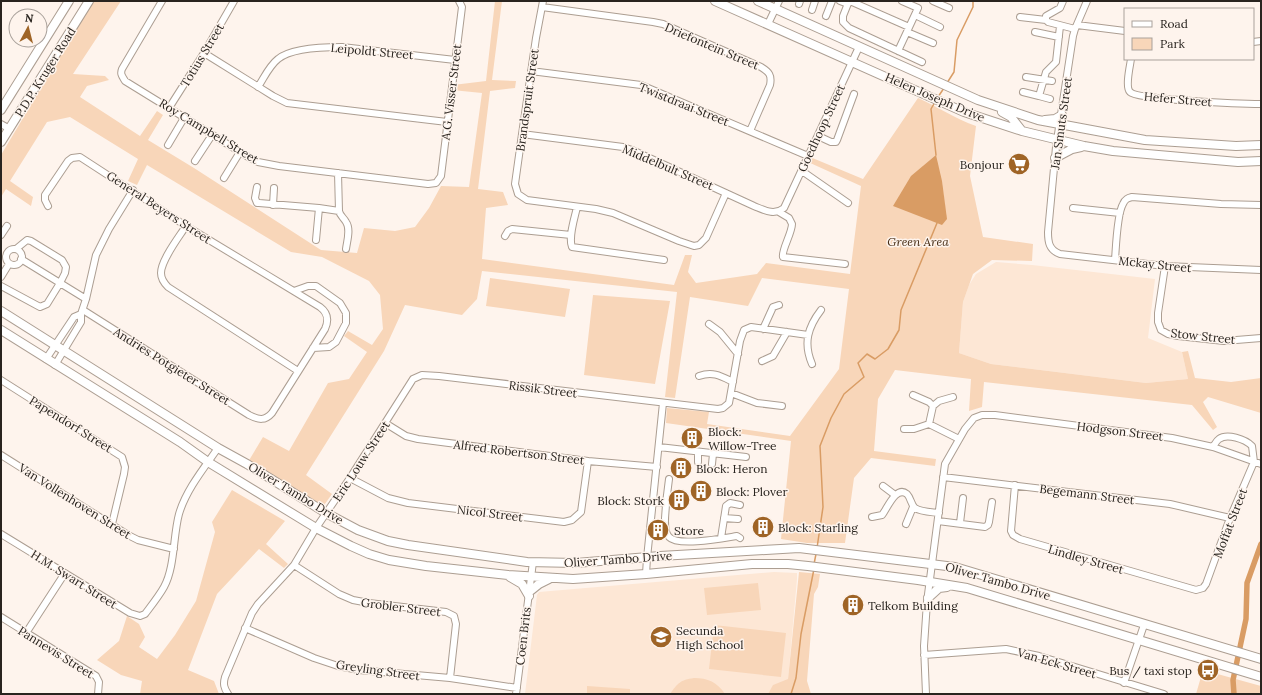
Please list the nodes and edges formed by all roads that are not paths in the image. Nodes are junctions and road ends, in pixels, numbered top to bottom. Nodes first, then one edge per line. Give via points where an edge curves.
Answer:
1 (69, 1) edge
2 (90, 1) edge
3 (162, 1) edge
4 (234, 1) edge
5 (459, 1) edge
6 (715, 1) edge
7 (758, 1) edge
8 (779, 1) edge
9 (815, 1) edge
10 (832, 1) edge
11 (840, 1) edge
12 (902, 1) edge
13 (922, 1) edge
14 (933, 1) edge
15 (1064, 1) edge
16 (1087, 1) edge
17 (849, 2) edge
18 (543, 4) edge
19 (918, 8) junction
20 (949, 8) dead end
21 (775, 9) junction
22 (812, 10) dead end
23 (915, 15) junction
24 (826, 16) dead end
25 (1020, 18) dead end
26 (1046, 20) junction
27 (768, 24) junction
28 (1060, 26) junction
29 (940, 27) dead end
30 (1076, 27) junction
31 (908, 30) junction
32 (1035, 32) dead end
33 (1124, 32) edge
34 (1059, 37) junction
35 (933, 42) dead end
36 (859, 47) junction
37 (898, 51) junction
38 (204, 53) junction
39 (455, 60) junction
40 (1131, 60) edge
41 (852, 61) junction
42 (922, 62) dead end
43 (530, 71) junction
44 (1026, 77) dead end
45 (1043, 80) junction
46 (1052, 81) dead end
47 (258, 87) junction
48 (1023, 92) dead end
49 (854, 94) dead end
50 (1039, 96) junction
51 (1050, 99) dead end
52 (1261, 104) edge
53 (995, 107) junction
54 (169, 108) junction
55 (1, 110) edge
56 (1062, 115) junction
57 (184, 118) junction
58 (1038, 120) junction
59 (447, 122) junction
60 (1, 124) edge
61 (1060, 125) junction
62 (10, 129) junction
63 (750, 131) junction
64 (1022, 131) junction
65 (522, 134) junction
66 (212, 135) junction
67 (818, 136) junction
68 (2, 138) edge
69 (1057, 143) junction
70 (168, 145) dead end
71 (1261, 145) edge
72 (1084, 146) junction
73 (240, 152) junction
74 (808, 156) junction
75 (1055, 158) junction
76 (196, 161) dead end
77 (1261, 162) edge
78 (802, 171) junction
79 (338, 173) junction
80 (224, 178) dead end
81 (436, 183) joint
82 (257, 187) dead end
83 (274, 188) dead end
84 (133, 190) junction
85 (726, 193) junction
86 (848, 203) dead end
87 (273, 205) junction
88 (1261, 205) edge
89 (48, 206) dead end
90 (577, 206) junction
91 (320, 208) junction
92 (1073, 208) dead end
93 (781, 210) junction
94 (339, 211) junction
95 (1120, 213) junction
96 (6, 226) dead end
97 (186, 226) junction
98 (1, 235) edge
99 (571, 235) junction
100 (505, 236) dead end
101 (316, 240) dead end
102 (1051, 248) joint
103 (1, 249) edge
104 (16, 249) junction
105 (346, 249) dead end
106 (7, 253) junction
107 (21, 259) junction
108 (664, 260) dead end
109 (1115, 260) junction
110 (9, 264) junction
111 (845, 264) dead end
112 (1165, 266) junction
113 (1261, 270) edge
114 (1, 277) edge
115 (60, 283) junction
116 (1, 286) edge
117 (294, 291) junction
118 (86, 299) junction
119 (779, 304) dead end
120 (821, 310) dead end
121 (1, 311) edge
122 (82, 312) junction
123 (709, 324) dead end
124 (763, 329) junction
125 (1, 330) edge
126 (787, 332) junction
127 (808, 335) junction
128 (1261, 338) edge
129 (56, 345) junction
130 (313, 348) junction
131 (64, 350) junction
132 (738, 354) junction
133 (46, 359) junction
134 (762, 361) dead end
135 (812, 364) dead end
136 (56, 365) junction
137 (298, 371) junction
138 (422, 375) joint
139 (699, 376) dead end
140 (1, 380) edge
141 (733, 382) junction
142 (731, 393) junction
143 (913, 396) dead end
144 (953, 397) dead end
145 (663, 403) junction
146 (782, 406) dead end
147 (933, 406) junction
148 (385, 423) junction
149 (929, 424) junction
150 (904, 429) dead end
151 (959, 439) junction
152 (659, 447) junction
153 (1213, 447) junction
154 (218, 448) junction
155 (698, 452) junction
156 (713, 454) junction
157 (1, 455) edge
158 (746, 457) dead end
159 (588, 461) junction
160 (208, 462) junction
161 (698, 462) dead end
162 (1254, 462) junction
163 (712, 464) dead end
164 (1261, 464) edge
165 (658, 467) junction
166 (943, 477) junction
167 (350, 478) junction
168 (669, 479) dead end
169 (1015, 485) junction
170 (883, 486) dead end
171 (895, 495) junction
172 (963, 498) dead end
173 (653, 502) junction
174 (992, 502) dead end
175 (666, 503) junction
176 (740, 505) dead end
177 (913, 507) junction
178 (939, 513) junction
179 (326, 514) junction
180 (872, 517) dead end
181 (724, 518) junction
182 (1230, 518) junction
183 (738, 520) dead end
184 (938, 521) junction
185 (960, 523) junction
186 (112, 524) junction
187 (906, 524) dead end
188 (316, 528) junction
189 (1, 534) edge
190 (721, 538) junction
191 (740, 538) dead end
192 (174, 549) junction
193 (647, 558) junction
194 (532, 562) junction
195 (933, 564) junction
196 (294, 565) junction
197 (65, 573) junction
198 (646, 574) junction
199 (508, 576) junction
200 (531, 578) junction
201 (554, 579) junction
202 (918, 580) junction
203 (930, 582) junction
204 (1206, 584) joint
205 (955, 586) junction
206 (529, 594) junction
207 (927, 600) junction
208 (1, 617) edge
209 (1144, 625) junction
210 (245, 628) junction
211 (26, 633) junction
212 (1139, 640) junction
213 (924, 655) junction
214 (1261, 660) edge
215 (1261, 677) edge
216 (450, 678) junction
217 (1124, 683) junction
218 (517, 691) edge
219 (98, 694) edge
220 (228, 694) edge
221 (926, 694) edge
222 (1164, 694) edge

1 - 55 street, P.D.P. Kruger Road
2 - 62 street, P.D.P. Kruger Road
3 - 54 street, Roy Campbell Street via 121,73 125,81
4 - 38 street, Totius Street
5 - 39 street, A.G. Visser Street via 462,7
6 - 27 street, Helen Joseph Drive
7 - 21 street, Helen Joseph Drive
8 - 21 street
9 - 22 street
10 - 24 street
11 - 17 street
12 - 19 street
13 - 19 street
14 - 20 street
15 - 26 street via 1060,8 1046,16
16 - 30 street, Jan Smuts Street
17 - 31 street
17 - 37 street via 843,16 845,25
18 - 43 street, Brandspruit Street
18 - 63 street, Driefontein Street via 664,24 761,67 770,74 770,85
19 - 23 street
21 - 27 street
21 - 36 street, Helen Joseph Drive
23 - 29 street
23 - 31 street
25 - 26 street
26 - 28 street
27 - 41 street, Helen Joseph Drive
28 - 30 street
28 - 34 street
30 - 33 street
30 - 56 street, Jan Smuts Street
31 - 35 street
31 - 37 street
32 - 34 street
34 - 45 street via 1056,62 1046,72
36 - 41 street, Goedhoop Street
36 - 53 street, Helen Joseph Drive
37 - 42 street
38 - 47 street
38 - 54 street, Totius Street
39 - 47 street, Leipoldt Street via 342,46 328,47 284,55 272,66
39 - 59 street, A.G. Visser Street
40 - 52 street, Hefer Street via 1127,87 1129,92 1134,94 1154,98
41 - 64 street, Helen Joseph Drive via 964,112
41 - 67 street, Goedhoop Street
43 - 63 street, Twistdraai Street via 640,85
43 - 65 street, Brandspruit Street
44 - 45 street
45 - 46 street
45 - 50 street
47 - 59 street via 287,103
48 - 50 street
49 - 67 street via 836,142
50 - 51 street
53 - 58 street, Helen Joseph Drive
53 - 64 street via 1011,117
54 - 57 street, Roy Campbell Street
56 - 58 street
56 - 61 street, Jan Smuts Street
57 - 66 street, Roy Campbell Street
57 - 70 street
58 - 61 street, Helen Joseph Drive
59 - 81 street, A.G. Visser Street via 441,176
60 - 62 street
61 - 69 street, Jan Smuts Street
61 - 71 street, Helen Joseph Drive via 1145,140 1236,146
62 - 68 street, P.D.P. Kruger Road
63 - 74 street, Twistdraai Street
64 - 69 street, Helen Joseph Drive
65 - 85 street, Middelbult Street via 623,147
65 - 90 street, Brandspruit Street via 516,184 518,194 522,198 537,202
66 - 73 street, Roy Campbell Street
66 - 76 street
67 - 74 street, Goedhoop Street
69 - 72 street, Helen Joseph Drive
69 - 75 street, Jan Smuts Street
72 - 75 street
72 - 77 street, Helen Joseph Drive via 1155,155
73 - 79 street, Roy Campbell Street via 255,161 268,164
73 - 80 street
74 - 78 street, Goedhoop Street
75 - 102 street, Jan Smuts Street via 1048,232
78 - 86 street
78 - 93 street, Goedhoop Street
79 - 81 street, Roy Campbell Street via 423,184
79 - 94 street
82 - 87 street via 257,203
83 - 87 street
84 - 89 street, General Beyers Street via 87,161 76,157 68,161 45,195 44,200
84 - 97 street, General Beyers Street
84 - 118 street via 96,255
85 - 90 street via 706,238 694,246 613,213
85 - 93 street, Middelbult Street via 764,210
87 - 91 street
88 - 95 street via 1132,197 1123,203
90 - 99 street
91 - 94 street
91 - 101 street
92 - 95 street
93 - 111 street via 792,224 782,253 783,257
94 - 105 street via 348,225
95 - 109 street
96 - 98 street
97 - 117 street, General Beyers Street
97 - 137 street via 165,259 161,275 163,282
99 - 100 street via 512,229
99 - 108 street via 572,247
102 - 109 street, Mckay Street via 1060,254
103 - 106 street
104 - 106 street
104 - 107 street via 21,254
104 - 115 street via 29,240 62,260 66,267
106 - 110 street via 6,260
107 - 110 street via 16,264
107 - 115 street
109 - 112 street, Mckay Street
110 - 114 street
112 - 113 street, Mckay Street
112 - 128 street, Stow Street via 1158,314 1161,330 1178,336 1224,341
115 - 116 street via 47,304 40,307
115 - 118 street
117 - 130 street, General Beyers Street via 320,307 327,316 325,329
117 - 130 street via 316,286 340,303 346,313 346,323 336,342 329,346
118 - 122 street
119 - 124 street via 771,311
120 - 127 street
121 - 129 street, Oliver Tambo Drive
122 - 129 street via 74,317
122 - 131 street via 81,322
122 - 137 street, Andries Potgieter Street via 256,419 262,420 272,414
123 - 132 street via 720,332
124 - 126 street
124 - 132 street via 751,327 744,330
125 - 133 street, Oliver Tambo Drive
126 - 127 street
126 - 134 street via 773,356
127 - 135 street via 808,351
129 - 131 street, Oliver Tambo Drive
129 - 133 street
130 - 137 street
131 - 136 street
131 - 154 street, Oliver Tambo Drive
132 - 141 street
133 - 136 street, Oliver Tambo Drive
136 - 160 street, Oliver Tambo Drive
138 - 145 street, Rissik Street
138 - 148 street, Eric Louw Street via 409,382
139 - 141 street via 713,374
140 - 186 street, Papendorf Street via 122,457 124,474
141 - 142 street
142 - 145 street, Rissik Street via 727,406 718,409
142 - 146 street via 757,403
143 - 147 street
144 - 147 street via 938,401
145 - 152 street
147 - 149 street
148 - 159 street, Alfred Robertson Street via 406,436 418,439
148 - 167 street, Eric Louw Street
149 - 150 street
149 - 151 street
151 - 153 street, Hodgson Street via 976,416 995,415 1172,438
151 - 166 street via 945,464
152 - 155 street
152 - 165 street
153 - 162 street, Hodgson Street
153 - 162 street via 1218,439 1224,437 1245,441 1252,446
154 - 160 street
154 - 179 street, Oliver Tambo Drive
155 - 156 street
155 - 161 street
156 - 158 street
156 - 163 street
157 - 186 street, Van Vollenhoven Street
159 - 165 street, Alfred Robertson Street
159 - 167 street, Nicol Street via 581,512 572,520 564,522 408,504 388,498
160 - 188 street, Oliver Tambo Drive
160 - 192 street via 179,514
162 - 164 street, Hodgson Street
162 - 182 street, Moffat Street
165 - 173 street
166 - 169 street, Begemann Street
166 - 178 street
167 - 179 street, Eric Louw Street
168 - 175 street
169 - 182 street, Begemann Street via 1170,504
169 - 204 street, Lindley Street via 1011,531 1020,539 1196,590
170 - 171 street
171 - 177 street via 908,495
171 - 180 street via 882,515
172 - 185 street
173 - 175 street
173 - 193 street
174 - 185 street via 987,526
175 - 190 street via 666,529 673,540
176 - 181 street via 728,504
177 - 178 street
177 - 187 street
178 - 184 street
179 - 188 street, Eric Louw Street
179 - 194 street, Oliver Tambo Drive via 388,541 428,549
181 - 183 street
181 - 190 street
182 - 204 street, Moffat Street
184 - 185 street
184 - 195 street
186 - 192 street, Van Vollenhoven Street via 138,540
188 - 196 street, Eric Louw Street
188 - 199 street, Oliver Tambo Drive via 369,554 389,560
189 - 197 street, H.M. Swart Street
190 - 191 street
192 - 197 street, H.M. Swart Street via 164,586 145,614 140,616 130,613
193 - 194 street, Oliver Tambo Drive via 576,564
193 - 195 street, Oliver Tambo Drive via 784,548
193 - 198 street
194 - 200 street, Coen Brits
195 - 203 street
195 - 209 street, Oliver Tambo Drive via 984,575
196 - 210 street, Eric Louw Street via 258,604
196 - 216 street, Grobler Street via 353,600 446,612 454,616 456,624
197 - 211 street
198 - 201 street, Oliver Tambo Drive
198 - 202 street, Oliver Tambo Drive via 752,564 819,567
199 - 200 street, Oliver Tambo Drive
199 - 206 street via 522,584
200 - 201 street, Oliver Tambo Drive
200 - 206 street, Coen Brits
201 - 206 street via 546,580
202 - 203 street, Oliver Tambo Drive
202 - 207 street via 925,589
203 - 205 street, Oliver Tambo Drive
203 - 207 street
205 - 207 street via 939,588
205 - 212 street, Oliver Tambo Drive
206 - 218 street, Coen Brits
207 - 213 street
208 - 211 street, Pannevis Street
209 - 212 street
209 - 214 street, Oliver Tambo Drive
210 - 216 street, Greyling Street via 338,666
210 - 220 street, Eric Louw Street via 225,676 224,683
211 - 219 street, Pannevis Street via 96,676 100,687
212 - 215 street, Oliver Tambo Drive
212 - 217 street
213 - 217 street, Van Eck Street via 1006,649 1038,656
213 - 221 street
216 - 218 street, Greyling Street
217 - 222 street, Van Eck Street

